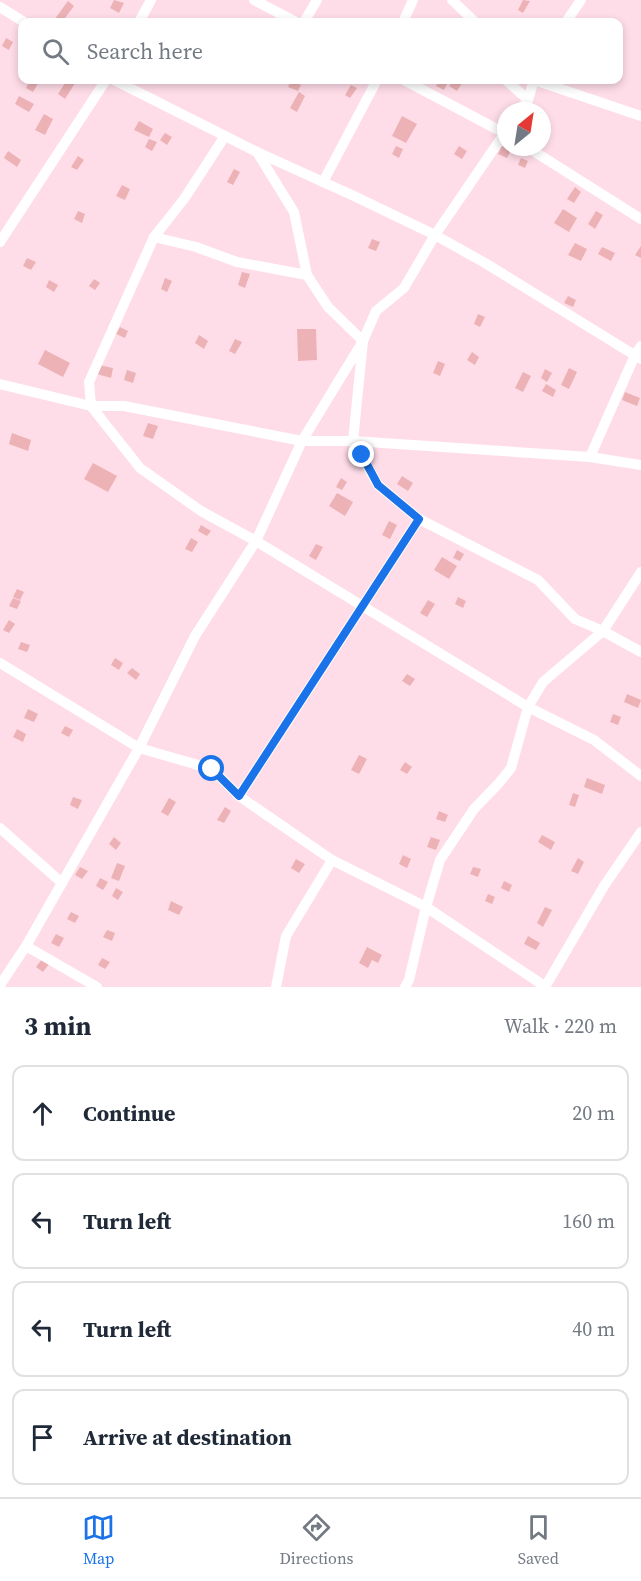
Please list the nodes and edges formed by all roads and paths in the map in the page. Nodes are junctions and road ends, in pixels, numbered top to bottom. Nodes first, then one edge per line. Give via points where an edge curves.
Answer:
1 (151, 0) edge
2 (254, 0) edge
3 (317, 0) edge
4 (413, 0) edge
5 (452, 0) edge
6 (581, 0) edge
7 (0, 7) edge
8 (18, 18) edge
9 (141, 18) edge
10 (288, 18) edge
11 (306, 18) edge
12 (405, 18) edge
13 (471, 18) edge
14 (569, 18) edge
15 (103, 84) edge
16 (122, 84) edge
17 (375, 84) edge
18 (412, 84) edge
19 (510, 84) edge
20 (533, 84) edge
21 (546, 84) edge
22 (528, 100) joint
23 (641, 116) edge
24 (497, 128) edge
25 (225, 136) junction
26 (497, 146) edge
27 (257, 152) junction
28 (541, 156) edge
29 (324, 182) junction
30 (641, 219) edge
31 (435, 235) junction
32 (153, 237) junction
33 (0, 242) edge
34 (307, 275) junction
35 (363, 341) junction
36 (639, 354) edge
37 (0, 384) edge
38 (91, 406) junction
39 (302, 441) junction
40 (353, 441) junction
41 (590, 457) junction
42 (641, 465) edge
43 (419, 519) junction
44 (256, 541) junction
45 (641, 572) edge
46 (362, 607) junction
47 (603, 631) junction
48 (641, 652) edge
49 (0, 663) edge
50 (528, 707) junction
51 (139, 748) junction
52 (641, 776) edge
53 (239, 796) junction
54 (0, 828) edge
55 (641, 832) edge
56 (332, 861) junction
57 (62, 883) junction
58 (426, 907) junction
59 (26, 946) junction
60 (0, 985) edge
61 (97, 987) edge
62 (276, 987) edge
63 (405, 987) edge
64 (545, 987) edge

1 - 9 street
2 - 10 street
3 - 11 street
4 - 12 street
5 - 13 street
6 - 14 street
7 - 8 street
15 - 33 street
16 - 25 street
17 - 29 street
18 - 24 street
19 - 22 street
20 - 22 street
21 - 23 street
25 - 27 street
25 - 32 street via 184,199
26 - 31 street
27 - 29 street
27 - 34 street via 294,212
28 - 30 street
29 - 31 street
31 - 35 street via 404,288 376,311
31 - 36 street
32 - 34 street via 237,262
32 - 38 street via 89,381
34 - 35 street via 328,307
35 - 39 street
35 - 40 street
36 - 41 street
37 - 38 street
38 - 39 street via 123,406
38 - 44 street via 140,468 201,511
39 - 40 street
39 - 44 street
40 - 41 street
40 - 43 street via 378,485
41 - 42 street
43 - 46 street
43 - 47 street via 538,580 574,619
44 - 46 street
44 - 51 street via 195,636
45 - 47 street
46 - 50 street
46 - 53 street
47 - 48 street
47 - 50 street via 543,682
49 - 51 street
50 - 52 street via 594,740
50 - 58 street via 511,768 474,809 440,860
51 - 53 street via 212,769
51 - 57 street
53 - 56 street
54 - 57 street
55 - 64 street via 604,886
56 - 58 street
56 - 62 street via 286,936
57 - 59 street
58 - 63 street
58 - 64 street
59 - 60 street
59 - 61 street

